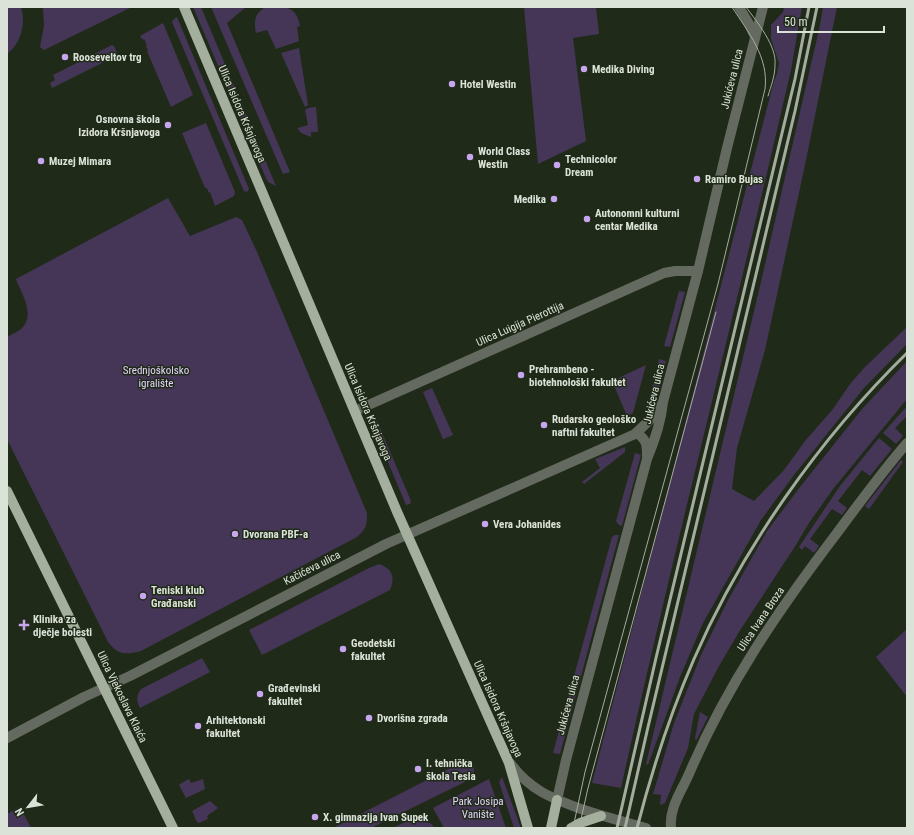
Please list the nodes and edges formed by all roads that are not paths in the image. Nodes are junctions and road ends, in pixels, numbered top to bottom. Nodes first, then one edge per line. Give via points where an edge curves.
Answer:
1 (184, 7) edge
2 (739, 7) edge
3 (763, 7) edge
4 (755, 37) junction
5 (698, 271) junction
6 (663, 402) junction
7 (355, 412) junction
8 (634, 434) junction
9 (907, 443) edge
10 (647, 459) junction
11 (7, 490) edge
12 (407, 534) junction
13 (104, 688) junction
14 (7, 738) edge
15 (510, 763) junction
16 (557, 800) junction
17 (601, 816) junction
18 (173, 828) edge
19 (528, 828) edge
20 (551, 828) edge
21 (571, 828) edge
22 (646, 828) edge
23 (671, 828) edge

1 - 7 main road, Ulica Isidora Kršnjavoga
2 - 4 street
3 - 4 street, Jukićeva ulica
4 - 5 street, Jukićeva ulica
5 - 6 street, Jukićeva ulica
5 - 7 street, Ulica Luigija Pierottija via 664,273
6 - 8 street, Kačićeva ulica via 654,416
6 - 10 street, Jukićeva ulica via 658,431
7 - 12 main road, Ulica Isidora Kršnjavoga
8 - 10 street via 645,440
8 - 12 street, Kačićeva ulica
9 - 23 street, Ulica Ivana Broza via 786,601 751,654 726,697 671,812
10 - 16 street, Jukićeva ulica
11 - 13 main road, Ulica Vjekoslava Klaića
12 - 13 street, Kačićeva ulica
12 - 15 main road, Ulica Isidora Kršnjavoga
13 - 14 street, Kačićeva ulica
13 - 18 main road, Ulica Vjekoslava Klaića
15 - 16 street via 529,784 542,794
15 - 19 main road, Ulica Isidora Kršnjavoga
16 - 17 street
16 - 20 main road
17 - 21 main road
17 - 22 street

